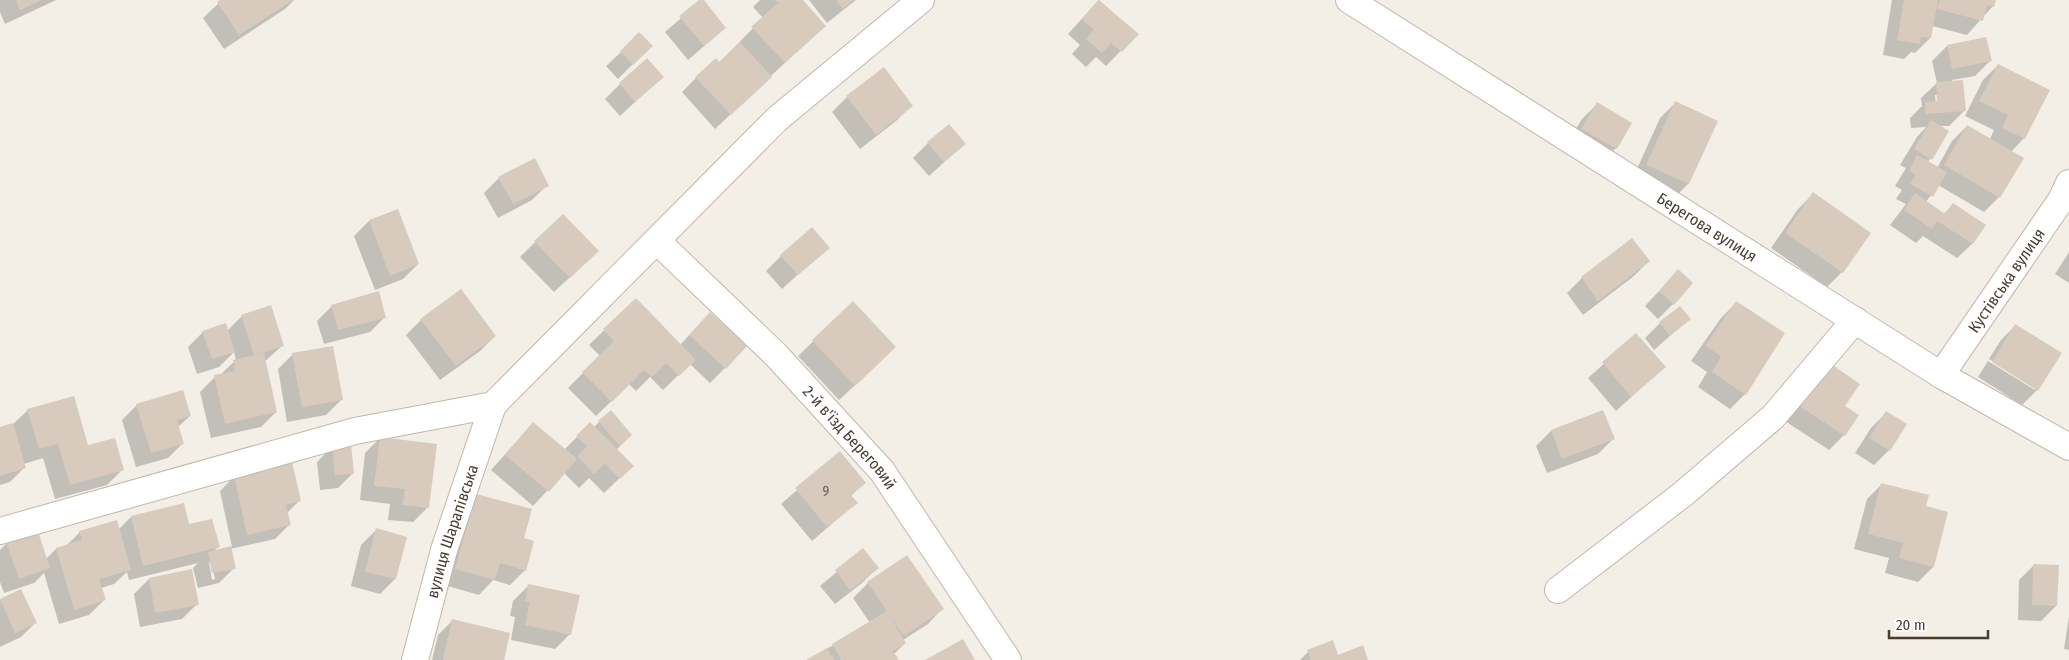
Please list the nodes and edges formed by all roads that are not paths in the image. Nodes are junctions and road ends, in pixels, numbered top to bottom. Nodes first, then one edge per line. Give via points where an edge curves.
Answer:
1 (921, 0) edge
2 (1349, 0) edge
3 (2069, 183) edge
4 (658, 242) junction
5 (1855, 320) junction
6 (1941, 375) junction
7 (493, 405) junction
8 (2069, 447) edge
9 (0, 531) edge
10 (1558, 590) dead end
11 (415, 660) edge
12 (1008, 660) edge

1 - 4 street via 777,119
2 - 5 street, Берегова вулиця
3 - 6 street, Кустівська вулиця via 2061,200
4 - 7 street
4 - 12 street, 2-й в'їзд Береговий via 776,355 882,471
5 - 6 street, Берегова вулиця
5 - 10 street via 1773,417 1683,494
6 - 8 street, Берегова вулиця
7 - 9 street via 355,431
7 - 11 street, вулиця Шарапівська via 444,550

